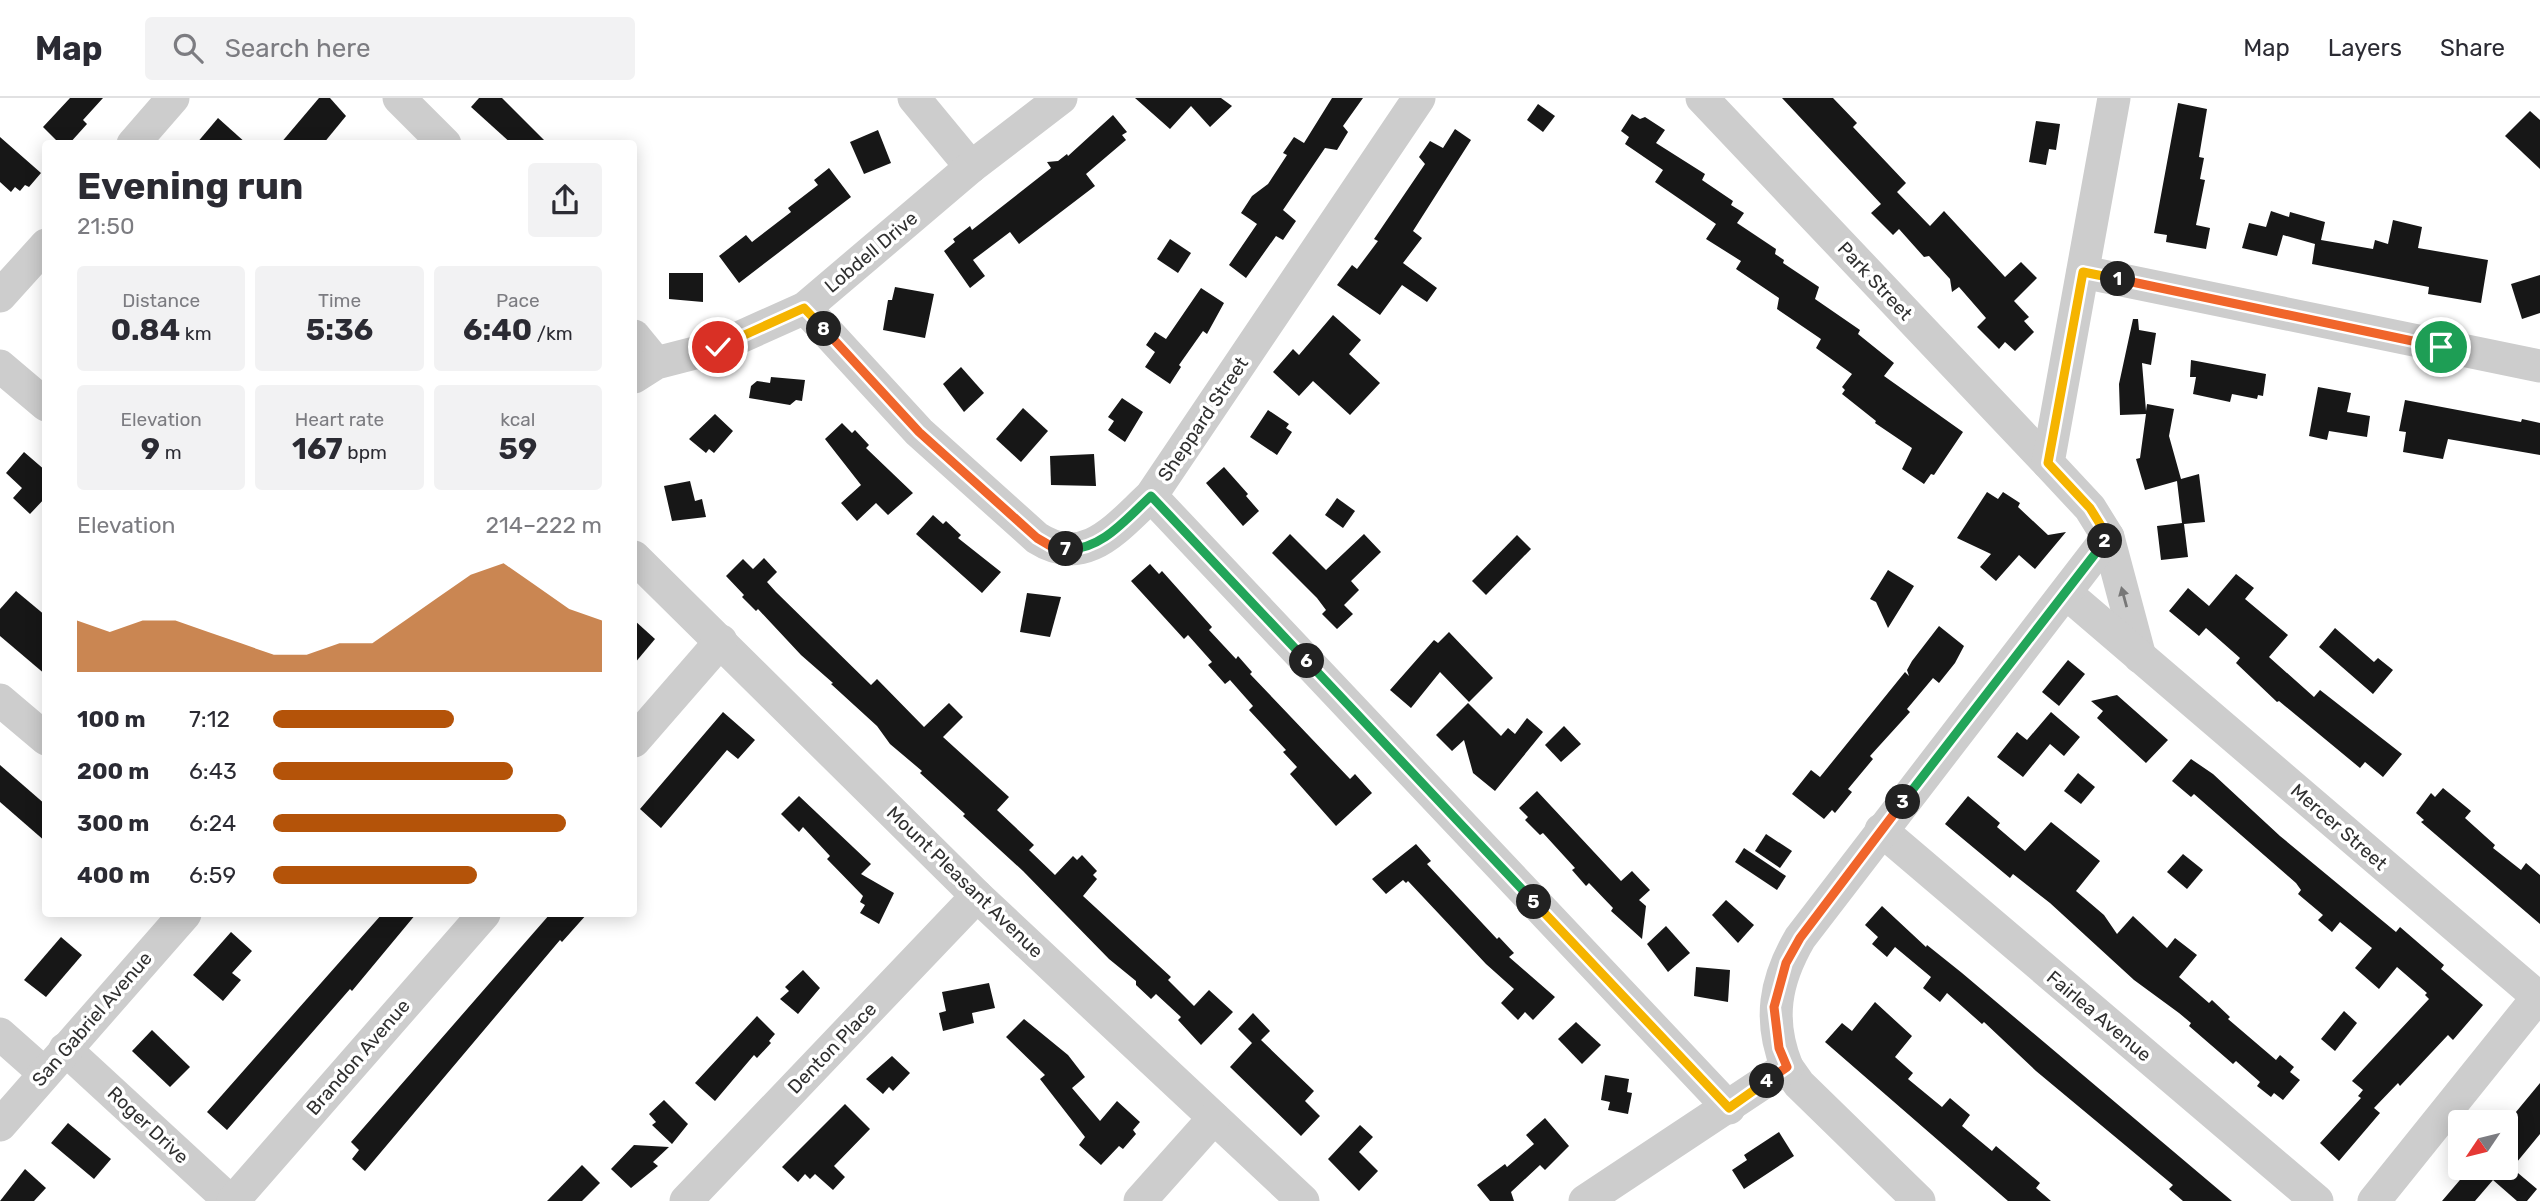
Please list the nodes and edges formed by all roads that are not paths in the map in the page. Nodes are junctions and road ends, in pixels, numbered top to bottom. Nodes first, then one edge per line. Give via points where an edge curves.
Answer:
1 (173, 98) edge
2 (399, 98) edge
3 (914, 98) edge
4 (1061, 98) edge
5 (1419, 98) edge
6 (1702, 98) edge
7 (2114, 98) edge
8 (136, 140) edge
9 (441, 140) edge
10 (971, 167) junction
11 (42, 249) edge
12 (2083, 272) junction
13 (0, 296) edge
14 (804, 308) junction
15 (637, 356) edge
16 (0, 366) edge
17 (2540, 366) edge
18 (640, 374) edge
19 (42, 402) edge
20 (2048, 463) junction
21 (1151, 496) junction
22 (2108, 537) junction
23 (637, 560) edge
24 (2066, 593) junction
25 (721, 641) junction
26 (2140, 657) junction
27 (0, 699) edge
28 (42, 736) edge
29 (637, 738) edge
30 (1881, 830) junction
31 (977, 896) junction
32 (183, 917) edge
33 (481, 917) edge
34 (2538, 997) edge
35 (0, 1034) edge
36 (54, 1061) junction
37 (1787, 1067) junction
38 (1729, 1108) junction
39 (1214, 1118) junction
40 (0, 1125) edge
41 (231, 1201) edge
42 (686, 1201) edge
43 (1140, 1201) edge
44 (1303, 1201) edge
45 (1585, 1201) edge
46 (1919, 1201) edge
47 (2317, 1201) edge
48 (2374, 1201) edge

1 - 8 street
2 - 9 street
3 - 10 street
4 - 10 street, Lobdell Drive
5 - 21 street, Sheppard Street
6 - 20 street, Park Street
7 - 12 street
10 - 14 street, Lobdell Drive
11 - 13 street
12 - 17 street
12 - 20 street
14 - 18 street, Lobdell Drive via 718,347
14 - 21 street, Sheppard Street via 919,432 1054,548 1086,547 1103,539
15 - 18 street
16 - 19 street
20 - 22 street, Park Street via 2090,508
21 - 38 street
22 - 24 street
26 -> 22 street
23 - 25 street, Mount Pleasant Avenue
24 - 26 street, Mercer Street
24 - 30 street
25 - 29 street
25 - 31 street, Mount Pleasant Avenue
26 - 34 street, Mercer Street
27 - 28 street
30 - 37 street via 1786,963 1774,1007 1777,1038
30 - 47 street, Fairlea Avenue
31 - 39 street, Mount Pleasant Avenue
31 - 42 street, Denton Place
32 - 36 street, San Gabriel Avenue
33 - 41 street, Brandon Avenue
34 - 48 street
35 - 36 street, Roger Drive
36 - 40 street, San Gabriel Avenue
36 - 41 street, Roger Drive
37 - 38 street
37 - 46 street
38 - 45 street
39 - 43 street
39 - 44 street, Mount Pleasant Avenue

